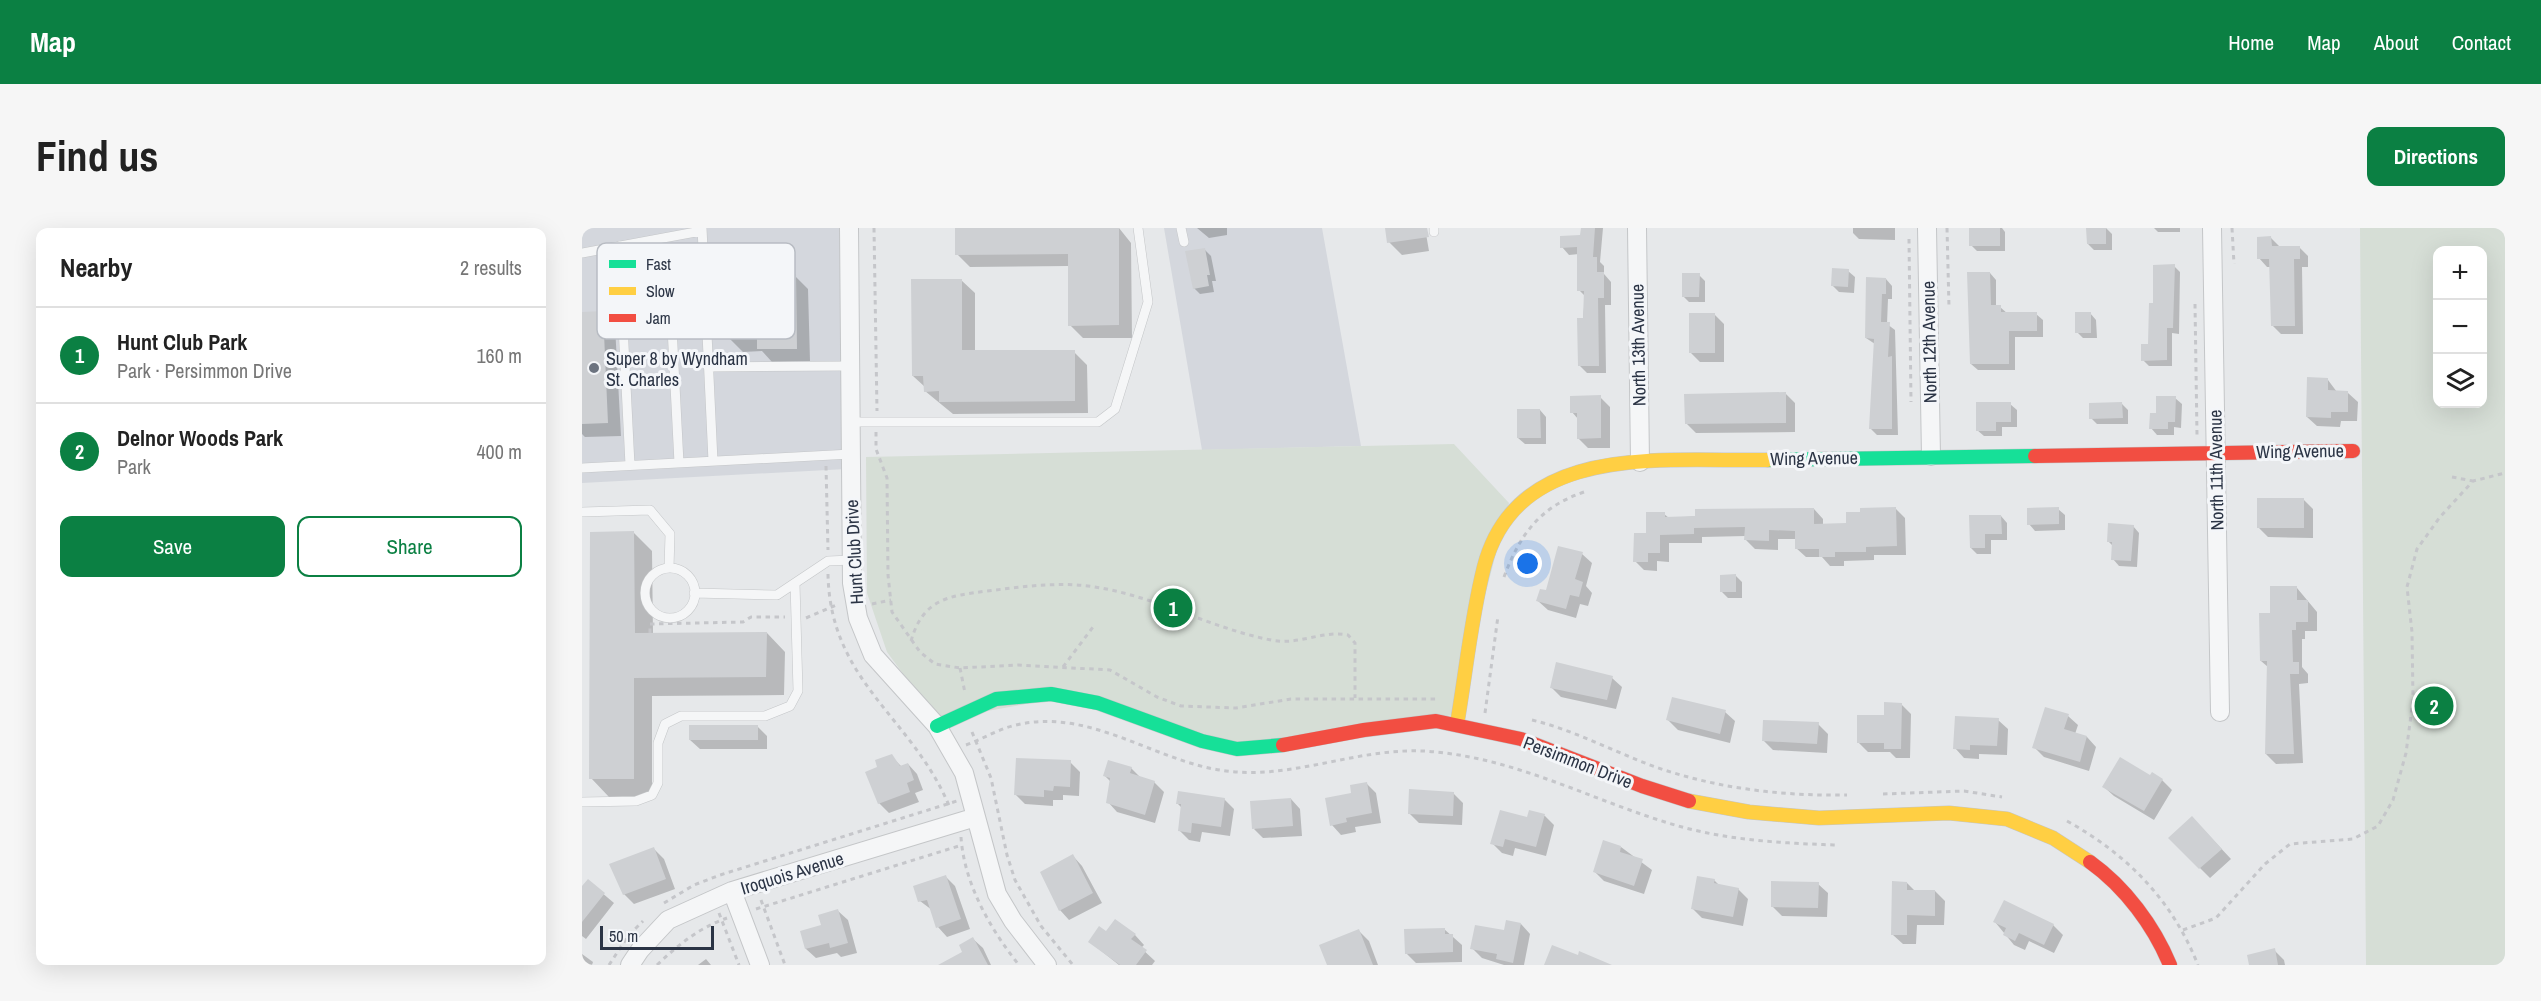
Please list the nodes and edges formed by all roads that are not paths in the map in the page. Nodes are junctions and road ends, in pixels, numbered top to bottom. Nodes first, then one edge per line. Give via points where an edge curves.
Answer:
1 (849, 228) edge
2 (1138, 228) edge
3 (1181, 228) edge
4 (1637, 228) edge
5 (1927, 228) edge
6 (2212, 228) edge
7 (701, 229) edge
8 (1184, 242) dead end
9 (633, 243) edge
10 (597, 250) edge
11 (582, 253) edge
12 (624, 339) edge
13 (673, 339) edge
14 (707, 339) edge
15 (708, 366) junction
16 (850, 366) junction
17 (851, 422) junction
18 (2354, 451) dead end
19 (2215, 452) junction
20 (851, 454) junction
21 (1931, 456) junction
22 (713, 461) junction
23 (1640, 462) junction
24 (679, 463) junction
25 (630, 465) junction
26 (582, 468) edge
27 (582, 512) edge
28 (852, 560) junction
29 (669, 568) junction
30 (795, 583) junction
31 (694, 593) junction
32 (2220, 712) dead end
33 (1458, 724) junction
34 (937, 726) junction
35 (582, 802) edge
36 (976, 817) junction
37 (732, 891) junction
38 (630, 965) edge
39 (760, 965) edge
40 (1047, 965) edge
41 (2170, 965) edge

1 - 16 street, Hunt Club Drive
2 - 17 lane via 1148,302 1115,409 1098,422
3 - 8 lane
4 - 23 street, North 13th Avenue
5 - 21 street, North 12th Avenue
6 - 19 street, North 11th Avenue
7 - 9 lane
10 - 11 lane
12 - 25 lane
13 - 24 lane
14 - 15 lane
15 - 16 lane
15 - 22 lane
16 - 17 street, Hunt Club Drive
17 - 20 street, Hunt Club Drive
18 - 19 street, Wing Avenue
19 - 21 street, Wing Avenue
19 - 32 street, North 11th Avenue
20 - 22 lane
20 - 28 street, Hunt Club Drive
21 - 23 street, Wing Avenue
22 - 24 lane
23 - 33 street, Wing Avenue via 1606,464 1545,481 1504,519 1484,566
24 - 25 lane
25 - 26 lane
27 - 29 lane via 650,510 670,534
28 - 30 lane via 828,561
28 - 34 street, Hunt Club Drive via 858,618 873,655
29 - 31 lane via 684,573
29 - 31 lane via 654,574 645,588 652,610 667,618 675,617 689,609
30 - 31 lane via 777,595
30 - 35 lane via 798,691 790,706 765,716 681,716 665,724 657,742 658,783 652,795 636,801
33 - 34 street, Persimmon Drive via 1436,721 1274,747 1237,749 1202,741 1098,703 1051,694 996,699
33 - 41 street, Persimmon Drive via 1532,743 1689,801 1749,812 1818,818 1949,813 2007,819 2053,838 2093,864 2139,912 2159,939
34 - 36 street, Hunt Club Drive via 964,773
36 - 37 street, Iroquois Avenue
36 - 40 street, Hunt Club Drive via 997,894
37 - 38 street, Iroquois Avenue via 668,920
37 - 39 street

